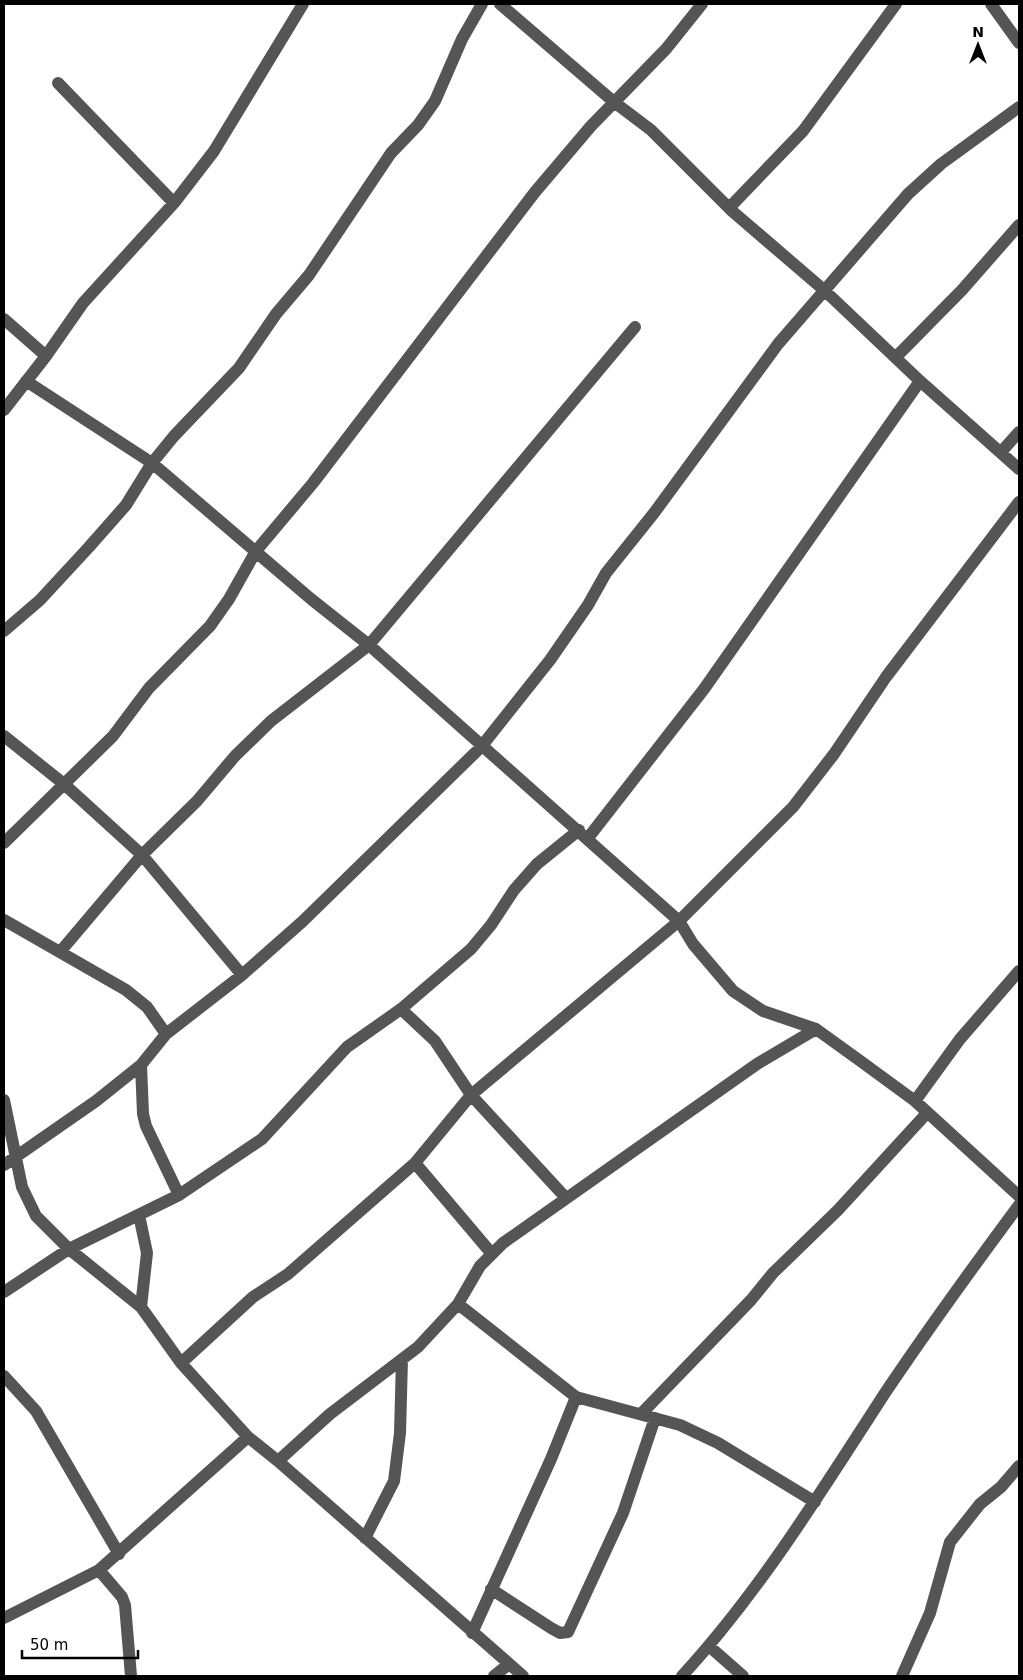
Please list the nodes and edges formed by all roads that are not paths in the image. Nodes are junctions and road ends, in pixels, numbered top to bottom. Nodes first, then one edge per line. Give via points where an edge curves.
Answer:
1 (303, 4) edge
2 (482, 4) edge
3 (500, 4) edge
4 (702, 4) edge
5 (896, 4) edge
6 (991, 4) edge
7 (1019, 43) edge
8 (58, 83) dead end
9 (614, 102) junction
10 (1019, 108) edge
11 (174, 203) junction
12 (729, 208) junction
13 (1019, 225) edge
14 (824, 290) junction
15 (4, 319) edge
16 (635, 327) dead end
17 (46, 356) junction
18 (896, 357) junction
19 (26, 381) junction
20 (920, 381) junction
21 (4, 410) edge
22 (1019, 432) edge
23 (1002, 452) junction
24 (152, 463) junction
25 (1019, 469) edge
26 (1019, 502) edge
27 (256, 551) junction
28 (4, 631) edge
29 (369, 645) junction
30 (4, 736) edge
31 (482, 747) junction
32 (64, 784) junction
33 (584, 834) junction
34 (4, 843) edge
35 (142, 855) junction
36 (4, 920) edge
37 (679, 920) junction
38 (60, 952) junction
39 (1019, 971) edge
40 (242, 975) junction
41 (401, 1009) junction
42 (816, 1029) junction
43 (166, 1034) junction
44 (141, 1065) junction
45 (471, 1095) junction
46 (4, 1100) edge
47 (914, 1101) junction
48 (927, 1113) junction
49 (15, 1157) junction
50 (415, 1163) junction
51 (4, 1164) edge
52 (179, 1195) junction
53 (1019, 1196) edge
54 (566, 1198) junction
55 (1019, 1205) edge
56 (139, 1214) junction
57 (69, 1249) junction
58 (492, 1254) junction
59 (4, 1292) edge
60 (458, 1304) junction
61 (141, 1308) junction
62 (402, 1359) junction
63 (182, 1363) junction
64 (4, 1376) edge
65 (576, 1397) junction
66 (641, 1414) junction
67 (655, 1418) junction
68 (248, 1437) junction
69 (278, 1460) junction
70 (1019, 1466) edge
71 (815, 1502) junction
72 (365, 1538) junction
73 (119, 1554) junction
74 (99, 1570) junction
75 (491, 1589) junction
76 (4, 1618) edge
77 (472, 1633) junction
78 (710, 1647) junction
79 (509, 1664) junction
80 (131, 1676) edge
81 (494, 1676) edge
82 (523, 1676) edge
83 (682, 1676) edge
84 (743, 1676) edge
85 (902, 1676) edge

1 - 11 street via 214,151
2 - 24 street via 462,39 435,101 418,125 391,153 309,275 276,314 239,368
3 - 9 street
4 - 9 street via 666,49
5 - 12 street via 803,131
6 - 7 street
8 - 11 street
9 - 12 street via 651,130
9 - 27 street via 535,192 313,483
10 - 14 street via 941,164 908,194
11 - 17 street via 83,303
12 - 14 street
13 - 18 street via 962,290
14 - 18 street
14 - 31 street via 778,344 606,573 550,660
15 - 17 street
16 - 29 street
17 - 19 street
18 - 20 street
19 - 21 street
19 - 24 street
20 - 23 street
20 - 33 street via 704,689
22 - 23 street
23 - 25 street
24 - 27 street
24 - 28 street via 120,512 40,600
26 - 37 street via 886,677 834,754 793,807
27 - 29 street
27 - 32 street via 230,599 210,626 149,688 113,736
29 - 31 street
29 - 35 street via 271,721
30 - 32 street
31 - 33 street
31 - 40 street via 303,921
32 - 34 street
32 - 35 street
33 - 37 street
33 - 41 street via 537,864 471,949
35 - 38 street
35 - 40 street
36 - 38 street
37 - 42 street via 693,944 733,991 763,1012
37 - 45 street
38 - 43 street via 126,990 147,1007
39 - 47 street via 960,1039
40 - 43 street
41 - 45 street via 435,1041
41 - 52 street via 347,1047 262,1139
42 - 47 street
42 - 54 street via 757,1064
43 - 44 street
44 - 49 street via 96,1101
44 - 52 street via 144,1120
45 - 50 street
45 - 54 street
46 - 49 street
47 - 48 street
48 - 53 street
48 - 66 street
49 - 51 street
49 - 57 street via 28,1202 36,1216
50 - 58 street
50 - 63 street via 288,1274 254,1297
52 - 56 street
54 - 58 street
55 - 71 street via 947,1301
56 - 57 street
56 - 61 street via 147,1252
57 - 59 street
57 - 61 street
58 - 60 street via 480,1266
60 - 62 street
60 - 65 street
61 - 63 street
62 - 69 street via 330,1414
62 - 72 street via 400,1433 394,1480
63 - 68 street
64 - 73 street via 36,1412
65 - 66 street
65 - 75 street via 552,1459
66 - 67 street
67 - 71 street via 718,1442
67 - 75 street via 623,1513 568,1632 551,1628
68 - 69 street
68 - 73 street
69 - 72 street
70 - 85 street via 980,1504 950,1542 930,1612
71 - 78 street
72 - 77 street
73 - 74 street
74 - 76 street
74 - 80 street via 125,1605
75 - 77 street
77 - 79 street
78 - 83 street
78 - 84 street
79 - 81 street
79 - 82 street

